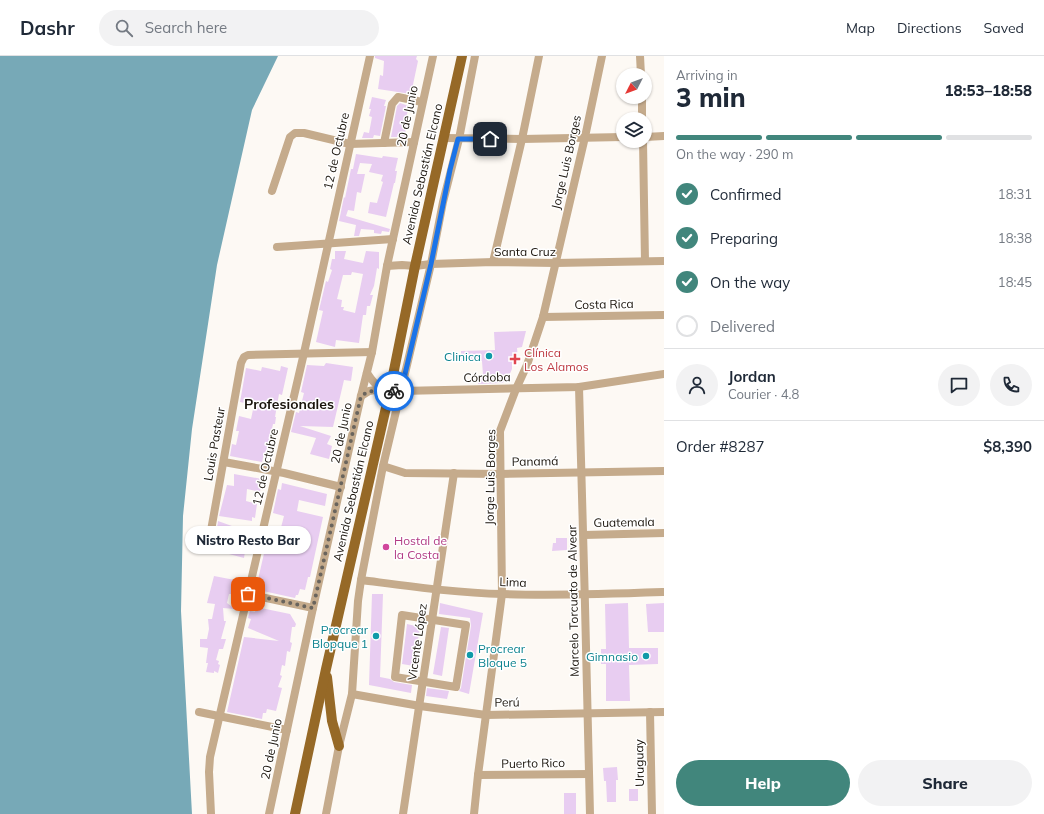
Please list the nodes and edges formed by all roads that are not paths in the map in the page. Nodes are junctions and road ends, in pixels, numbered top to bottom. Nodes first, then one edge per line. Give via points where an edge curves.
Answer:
1 (370, 56) edge
2 (433, 56) edge
3 (462, 56) edge
4 (475, 56) edge
5 (539, 56) edge
6 (602, 56) edge
7 (640, 56) edge
8 (641, 68) edge
9 (422, 102) junction
10 (585, 136) junction
11 (664, 136) edge
12 (616, 137) edge
13 (652, 137) edge
14 (443, 138) junction
15 (458, 139) junction
16 (522, 139) junction
17 (414, 142) junction
18 (384, 143) junction
19 (350, 144) junction
20 (643, 148) edge
21 (272, 191) dead end
22 (393, 239) junction
23 (328, 244) junction
24 (277, 247) dead end
25 (645, 261) junction
26 (664, 261) edge
27 (493, 262) junction
28 (555, 263) junction
29 (431, 264) junction
30 (387, 266) junction
31 (415, 266) junction
32 (543, 316) junction
33 (664, 316) edge
34 (372, 352) junction
35 (304, 353) junction
36 (367, 373) junction
37 (664, 374) edge
38 (579, 387) junction
39 (516, 389) junction
40 (385, 390) junction
41 (401, 391) junction
42 (361, 396) junction
43 (224, 462) junction
44 (383, 466) junction
45 (664, 471) edge
46 (277, 472) junction
47 (582, 472) junction
48 (454, 473) junction
49 (500, 474) junction
50 (341, 487) junction
51 (664, 533) edge
52 (584, 535) junction
53 (210, 536) dead end
54 (361, 580) junction
55 (437, 589) junction
56 (664, 592) edge
57 (248, 594) junction
58 (502, 594) junction
59 (586, 595) junction
60 (313, 608) junction
61 (432, 619) junction
62 (326, 670) junction
63 (423, 682) junction
64 (352, 694) junction
65 (420, 706) junction
66 (200, 712) dead end
67 (650, 712) junction
68 (664, 712) edge
69 (587, 713) junction
70 (486, 715) junction
71 (220, 716) junction
72 (287, 730) junction
73 (339, 746) junction
74 (589, 774) junction
75 (478, 775) junction
76 (295, 812) edge
77 (211, 814) edge
78 (269, 814) edge
79 (326, 814) edge
80 (403, 814) edge
81 (474, 814) edge
82 (590, 814) edge
83 (652, 814) edge

1 - 19 street, 12 de Octubre
2 - 9 street, 20 de Junio
3 - 14 main road, Avenida Sebastián Elcano
4 - 15 street
5 - 16 street
6 - 10 street, Jorge Luis Borges
7 - 8 street
9 - 17 street, 20 de Junio
9 - 18 street via 398,97 392,104
10 - 12 street
10 - 16 street
10 - 28 street, Jorge Luis Borges
11 - 13 street
14 - 15 street
14 - 31 main road, Avenida Sebastián Elcano
15 - 16 street
15 - 29 street
16 - 27 street
17 - 18 street
17 - 22 street, 20 de Junio
18 - 19 street
19 - 21 street via 295,133 290,137
19 - 23 street, 12 de Octubre
20 - 25 street
22 - 23 street
22 - 30 street, 20 de Junio
23 - 24 street
23 - 35 street, 12 de Octubre
25 - 26 street, Santa Cruz
25 - 28 street, Santa Cruz
27 - 28 street, Santa Cruz
27 - 29 street, Santa Cruz
28 - 32 street, Jorge Luis Borges
29 - 31 street, Santa Cruz
29 - 41 street
30 - 31 street, Santa Cruz
30 - 34 street, 20 de Junio
31 - 40 main road, Avenida Sebastián Elcano
32 - 33 street, Costa Rica
32 - 39 street, Jorge Luis Borges
34 - 35 street
34 - 36 street, 20 de Junio
35 - 43 street, Louis Pasteur via 244,357
35 - 46 street, 12 de Octubre
36 - 40 street via 371,380
36 - 42 street, 20 de Junio
37 - 38 street, Córdoba
38 - 39 street, Córdoba
38 - 47 street, Marcelo Torcuato de Alvear
39 - 41 street, Córdoba
39 - 49 street, Jorge Luis Borges via 500,431
40 - 41 street, Córdoba
40 - 42 street, Córdoba via 369,391
40 - 62 main road, Avenida Sebastián Elcano
41 - 44 street
42 - 50 street, 20 de Junio
43 - 46 street
43 - 53 street, Louis Pasteur
44 - 48 street, Panamá via 405,473
44 - 54 street
45 - 47 street, Panamá
46 - 50 street
46 - 57 street, 12 de Octubre
47 - 49 street, Panamá
47 - 52 street, Marcelo Torcuato de Alvear
48 - 49 street, Panamá
48 - 55 street, Vicente López
49 - 58 street, Jorge Luis Borges
50 - 60 street, 20 de Junio
51 - 52 street, Guatemala
52 - 59 street, Marcelo Torcuato de Alvear
54 - 55 street, Lima
54 - 64 street
55 - 58 street, Lima
55 - 61 street, Vicente López
56 - 59 street, Lima
57 - 60 street
57 - 71 street, 12 de Octubre
58 - 59 street, Lima
58 - 70 street, Jorge Luis Borges
59 - 69 street, Marcelo Torcuato de Alvear
60 - 72 street, 20 de Junio
61 - 63 street, Vicente López
61 - 63 street via 402,616 395,677
61 - 63 street via 466,625 456,687
62 - 73 main road via 332,721
62 - 76 main road, Avenida Sebastián Elcano
63 - 65 street, Vicente López
64 - 65 street, Perú
64 - 73 street
65 - 70 street, Perú
65 - 80 street, Vicente López
66 - 71 street
67 - 68 street, Perú
67 - 69 street, Perú
67 - 83 street, Uruguay
69 - 70 street, Perú
69 - 74 street, Marcelo Torcuato de Alvear
70 - 75 street, Jorge Luis Borges
71 - 72 street
71 - 77 street, 12 de Octubre via 208,772
72 - 78 street, 20 de Junio
73 - 79 street
74 - 75 street, Puerto Rico
74 - 82 street, Marcelo Torcuato de Alvear
75 - 81 street, Jorge Luis Borges

